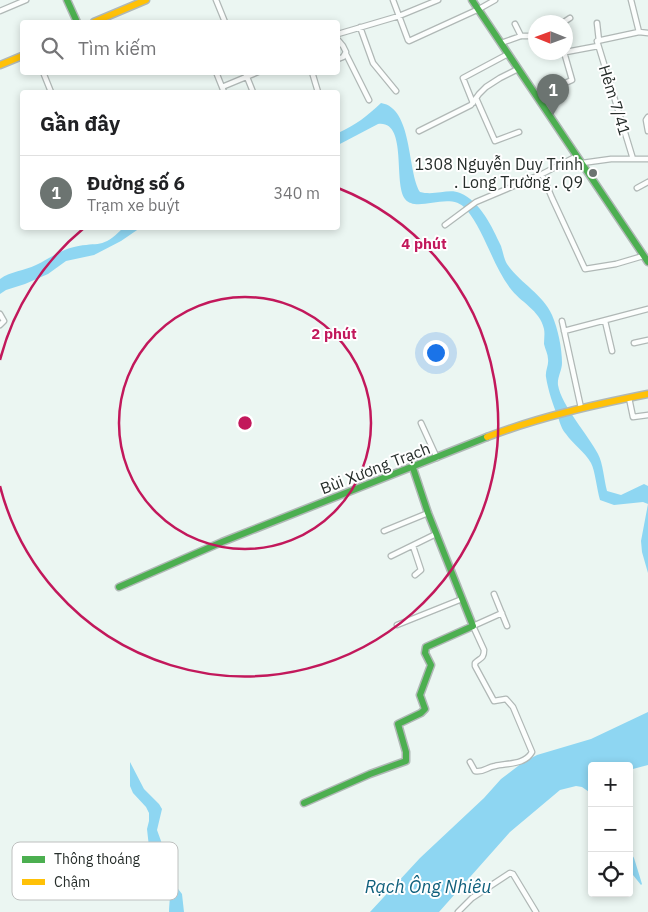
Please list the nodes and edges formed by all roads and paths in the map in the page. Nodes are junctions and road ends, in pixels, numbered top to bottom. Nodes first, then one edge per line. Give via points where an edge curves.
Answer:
1 (26, 0) edge
2 (68, 0) edge
3 (146, 0) edge
4 (216, 0) edge
5 (393, 0) edge
6 (438, 0) edge
7 (472, 0) edge
8 (495, 0) edge
9 (631, 0) edge
10 (19, 1) edge
11 (478, 9) junction
12 (0, 11) edge
13 (400, 16) junction
14 (76, 20) edge
15 (99, 20) edge
16 (224, 20) edge
17 (597, 23) dead end
18 (516, 24) dead end
19 (360, 27) junction
20 (639, 32) junction
21 (340, 33) edge
22 (648, 33) edge
23 (521, 36) junction
24 (528, 36) edge
25 (340, 42) edge
26 (501, 43) junction
27 (598, 43) junction
28 (573, 50) edge
29 (346, 54) junction
30 (508, 54) junction
31 (20, 57) edge
32 (340, 58) edge
33 (567, 60) edge
34 (0, 65) edge
35 (518, 69) junction
36 (44, 75) edge
37 (217, 75) edge
38 (246, 75) edge
39 (313, 75) edge
40 (222, 87) junction
41 (49, 90) edge
42 (223, 90) edge
43 (252, 90) edge
44 (317, 90) edge
45 (396, 91) dead end
46 (369, 100) dead end
47 (475, 100) junction
48 (540, 102) junction
49 (648, 117) edge
50 (419, 131) dead end
51 (648, 131) edge
52 (519, 132) dead end
53 (576, 156) junction
54 (632, 159) junction
55 (648, 159) edge
56 (582, 163) junction
57 (542, 174) junction
58 (648, 182) edge
59 (637, 188) dead end
60 (445, 225) dead end
61 (644, 256) junction
62 (648, 262) edge
63 (648, 309) edge
64 (0, 314) edge
65 (562, 321) dead end
66 (605, 321) junction
67 (0, 326) edge
68 (564, 331) junction
69 (648, 340) edge
70 (634, 343) dead end
71 (612, 351) dead end
72 (648, 394) edge
73 (629, 398) junction
74 (578, 409) junction
75 (648, 415) edge
76 (421, 422) dead end
77 (436, 458) junction
78 (413, 468) junction
79 (428, 513) junction
80 (384, 530) dead end
81 (436, 534) junction
82 (413, 546) junction
83 (391, 556) dead end
84 (415, 575) dead end
85 (119, 587) dead end
86 (494, 594) dead end
87 (462, 599) junction
88 (502, 613) junction
89 (397, 625) dead end
90 (473, 626) junction
91 (508, 626) dead end
92 (470, 762) dead end
93 (304, 802) dead end
94 (458, 912) edge
95 (536, 912) edge

1 - 10 street
2 - 14 street
3 - 15 street
4 - 16 street
5 - 13 street
6 - 13 street
7 - 11 street
8 - 11 street
9 - 20 street
10 - 12 street
11 - 13 street via 410,41
11 - 26 street
13 - 19 street
17 - 27 street, Hẻm 7/41
18 - 23 street
19 - 21 street
19 - 45 street via 373,63
20 - 22 street
20 - 27 street
23 - 24 street
23 - 26 street
25 - 29 street
26 - 30 street
27 - 28 street
27 - 54 street, Hẻm 7/41
29 - 32 street
29 - 46 street
30 - 35 street
30 - 47 street via 463,78
31 - 34 street
33 - 48 street via 572,80 554,88
35 - 47 street via 486,88
35 - 48 street
36 - 41 street
37 - 40 street
38 - 40 street
38 - 43 street
39 - 44 street
40 - 42 street
47 - 50 street
47 - 52 street via 495,142
48 - 53 street
49 - 51 street
53 - 56 street
53 - 57 street
54 - 55 street
54 - 56 street
56 - 61 street
57 - 60 street via 477,201
57 - 61 street via 585,269
58 - 59 street
61 - 62 street
63 - 66 street
64 - 67 street via 4,321
65 - 68 street
66 - 68 street
66 - 71 street
68 - 74 street
69 - 70 street
72 - 73 street, Bùi Xương Trạch
73 - 74 street, Bùi Xương Trạch
73 - 75 street via 633,417
74 - 77 street, Bùi Xương Trạch via 521,424
76 - 77 street
77 - 78 street, Bùi Xương Trạch
78 - 79 street
78 - 85 street, Bùi Xương Trạch via 222,542
79 - 80 street
79 - 81 street
81 - 82 street
81 - 87 street
82 - 83 street
82 - 84 street via 422,570
86 - 88 street
87 - 89 street
87 - 90 street
88 - 90 street
88 - 91 street
90 - 92 street via 484,650 474,666 494,701 506,699 513,707 532,752 529,757 512,764 482,772 475,771
90 - 93 street via 426,647 425,653 431,665 420,695 425,709 398,724 406,761
94 - 95 street via 477,894 510,873

